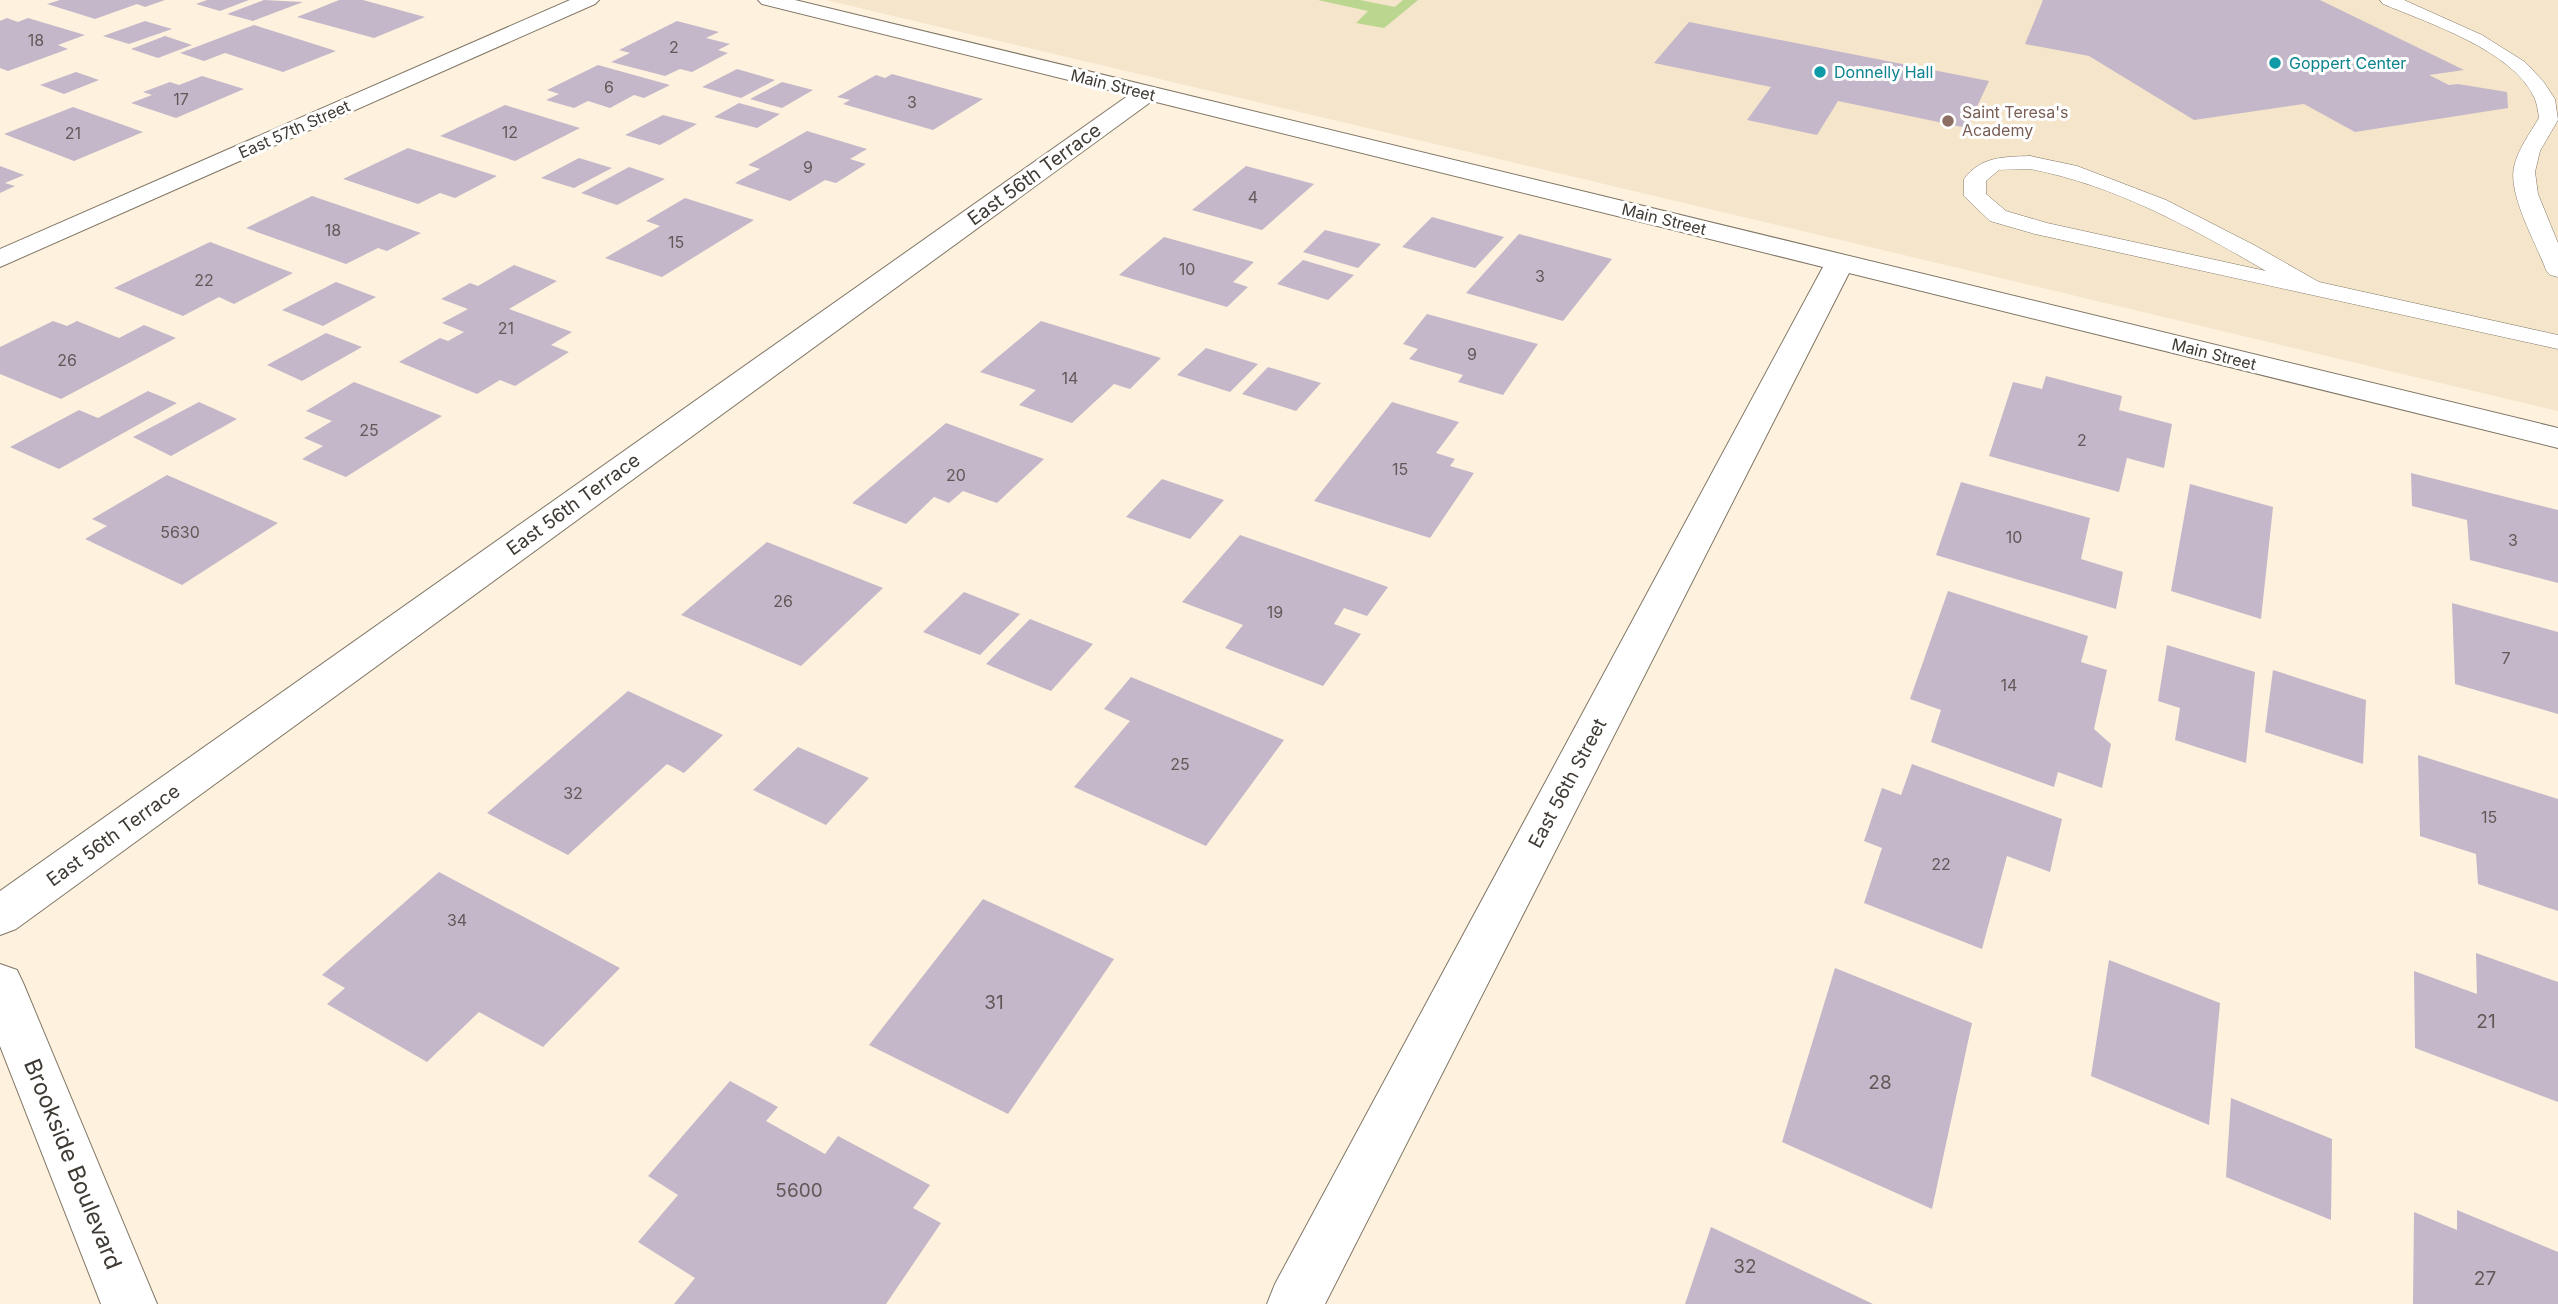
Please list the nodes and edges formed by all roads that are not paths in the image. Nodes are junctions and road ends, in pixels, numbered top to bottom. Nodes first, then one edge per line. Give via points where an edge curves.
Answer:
1 (589, 0) edge
2 (769, 0) edge
3 (2389, 0) edge
4 (1147, 93) junction
5 (0, 259) edge
6 (1840, 262) junction
7 (2558, 270) edge
8 (2313, 289) junction
9 (2558, 342) edge
10 (2558, 438) edge
11 (0, 916) edge
12 (0, 985) edge
13 (129, 1304) edge
14 (1295, 1304) edge

1 - 5 street, East 57th Street
2 - 4 street, Main Street
3 - 7 lane via 2480,40 2525,71 2544,96 2549,118 2524,172 2527,192
4 - 6 street, Main Street
4 - 11 street, East 56th Terrace
6 - 10 street, Main Street
6 - 14 street, East 56th Street
8 - 8 lane via 1998,216 1975,195 1975,180 1994,164 2019,162 2063,168 2108,182 2253,253
8 - 9 lane
12 - 13 street, Brookside Boulevard

